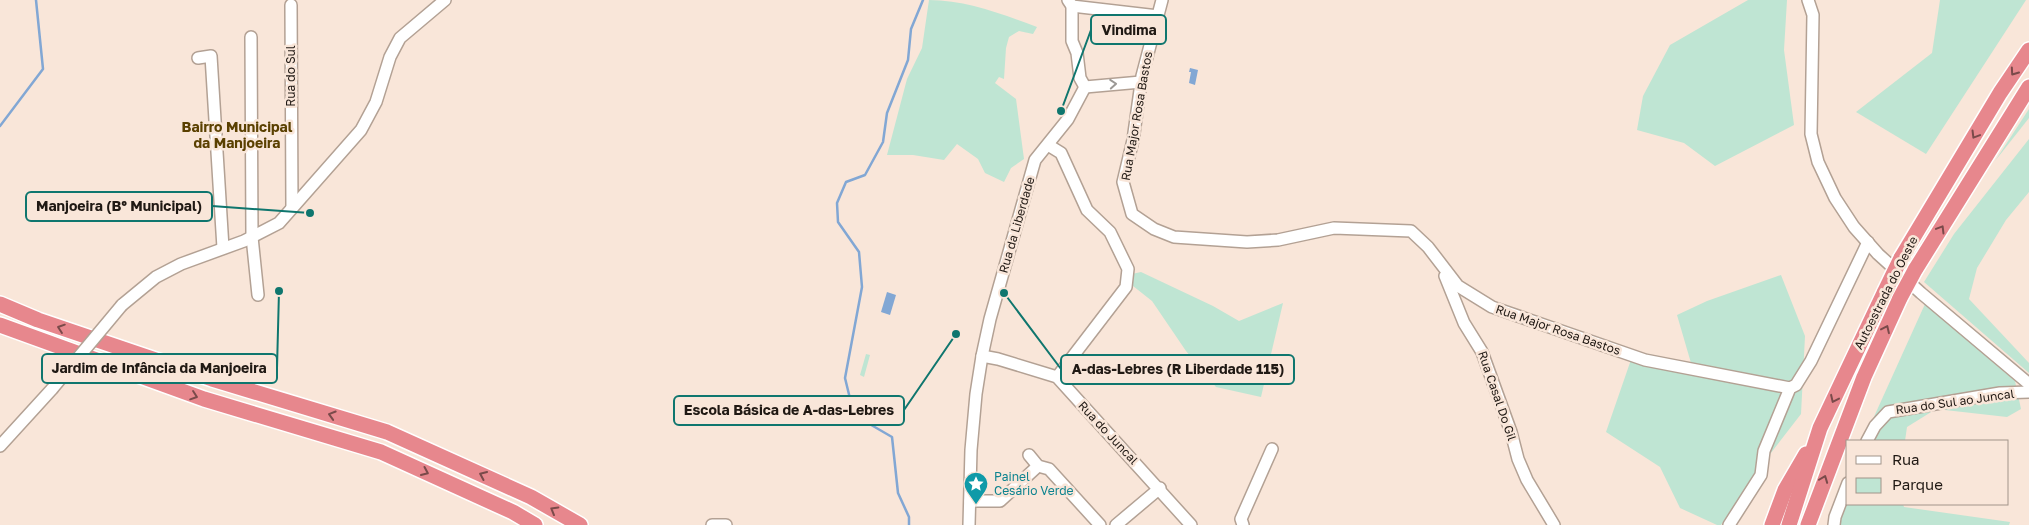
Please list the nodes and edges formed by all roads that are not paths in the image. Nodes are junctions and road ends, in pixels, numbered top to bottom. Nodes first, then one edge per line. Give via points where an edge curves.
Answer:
1 (445, 0) edge
2 (1162, 0) edge
3 (1808, 0) edge
4 (1070, 3) edge
5 (291, 5) dead end
6 (1158, 16) junction
7 (251, 37) dead end
8 (2029, 50) edge
9 (198, 58) dead end
10 (1141, 82) junction
11 (1085, 87) junction
12 (2029, 87) edge
13 (1048, 145) junction
14 (292, 208) junction
15 (252, 237) junction
16 (1868, 242) junction
17 (223, 248) junction
18 (1442, 266) junction
19 (258, 295) dead end
20 (0, 304) edge
21 (0, 325) edge
22 (982, 356) junction
23 (1057, 378) junction
24 (2029, 384) edge
25 (1790, 388) junction
26 (2029, 392) edge
27 (1820, 428) junction
28 (1868, 440) edge
29 (0, 446) edge
30 (1272, 449) dead end
31 (1029, 455) dead end
32 (1038, 466) junction
33 (1160, 488) junction
34 (1846, 488) edge
35 (970, 500) junction
36 (536, 525) edge
37 (580, 525) edge
38 (712, 525) edge
39 (726, 525) edge
40 (969, 525) edge
41 (1100, 525) edge
42 (1116, 525) edge
43 (1192, 525) edge
44 (1243, 525) edge
45 (1554, 525) edge
46 (1729, 525) edge
47 (1772, 525) edge
48 (1789, 525) edge
49 (1808, 525) edge
50 (1834, 525) edge

1 - 14 street via 400,38 390,57 376,102 361,130
2 - 6 street, Rua Major Rosa Bastos
3 - 16 street via 1812,15 1812,134 1818,162 1835,198
4 - 6 street
4 - 11 street via 1072,41
5 - 14 street, Rua do Sul
6 - 10 street, Rua Major Rosa Bastos
7 - 15 street
8 -> 27 highway, Autoestrada do Oeste, bridge via 1901,258
9 - 17 street via 211,56
11 -> 10 street
10 - 18 street, Rua Major Rosa Bastos via 1134,140 1123,182 1132,214 1154,229 1174,237 1247,242 1278,240 1334,228 1411,231
11 - 13 street, Rua da Liberdade via 1068,119
49 -> 12 highway, Autoestrada do Oeste, bridge via 1864,377 1900,298
13 - 22 street, Rua da Liberdade via 1035,160
13 - 23 street via 1061,154 1087,210 1110,232 1128,269 1126,287
14 - 15 street via 280,223
15 - 17 street
15 - 19 street
16 - 24 street via 1921,293
16 - 25 street via 1810,361 1796,385
17 - 29 street, bridge via 156,277 122,305
18 - 25 street, Rua Major Rosa Bastos via 1458,286 1492,307 1645,360
18 - 45 street, Rua Casal Do Gil via 1456,305 1482,352 1527,480
37 -> 20 highway via 532,497 387,432 212,379
21 -> 36 highway via 204,399 381,452
22 - 23 street, Rua do Juncal
22 - 35 street, Rua da Liberdade via 972,440
23 - 33 street, Rua do Juncal
25 - 46 street via 1764,451 1761,475
26 - 28 street, Rua do Sul ao Juncal via 2000,393 1888,412
27 - 47 highway via 1785,490
27 - 48 highway, Autoestrada do Oeste
30 - 44 street via 1241,519
31 - 32 street
32 - 35 street via 1000,501
32 - 41 street via 1049,469
33 - 42 street
33 - 43 street, Rua do Juncal
34 - 50 street
35 - 40 street, Rua da Liberdade
38 - 39 street

